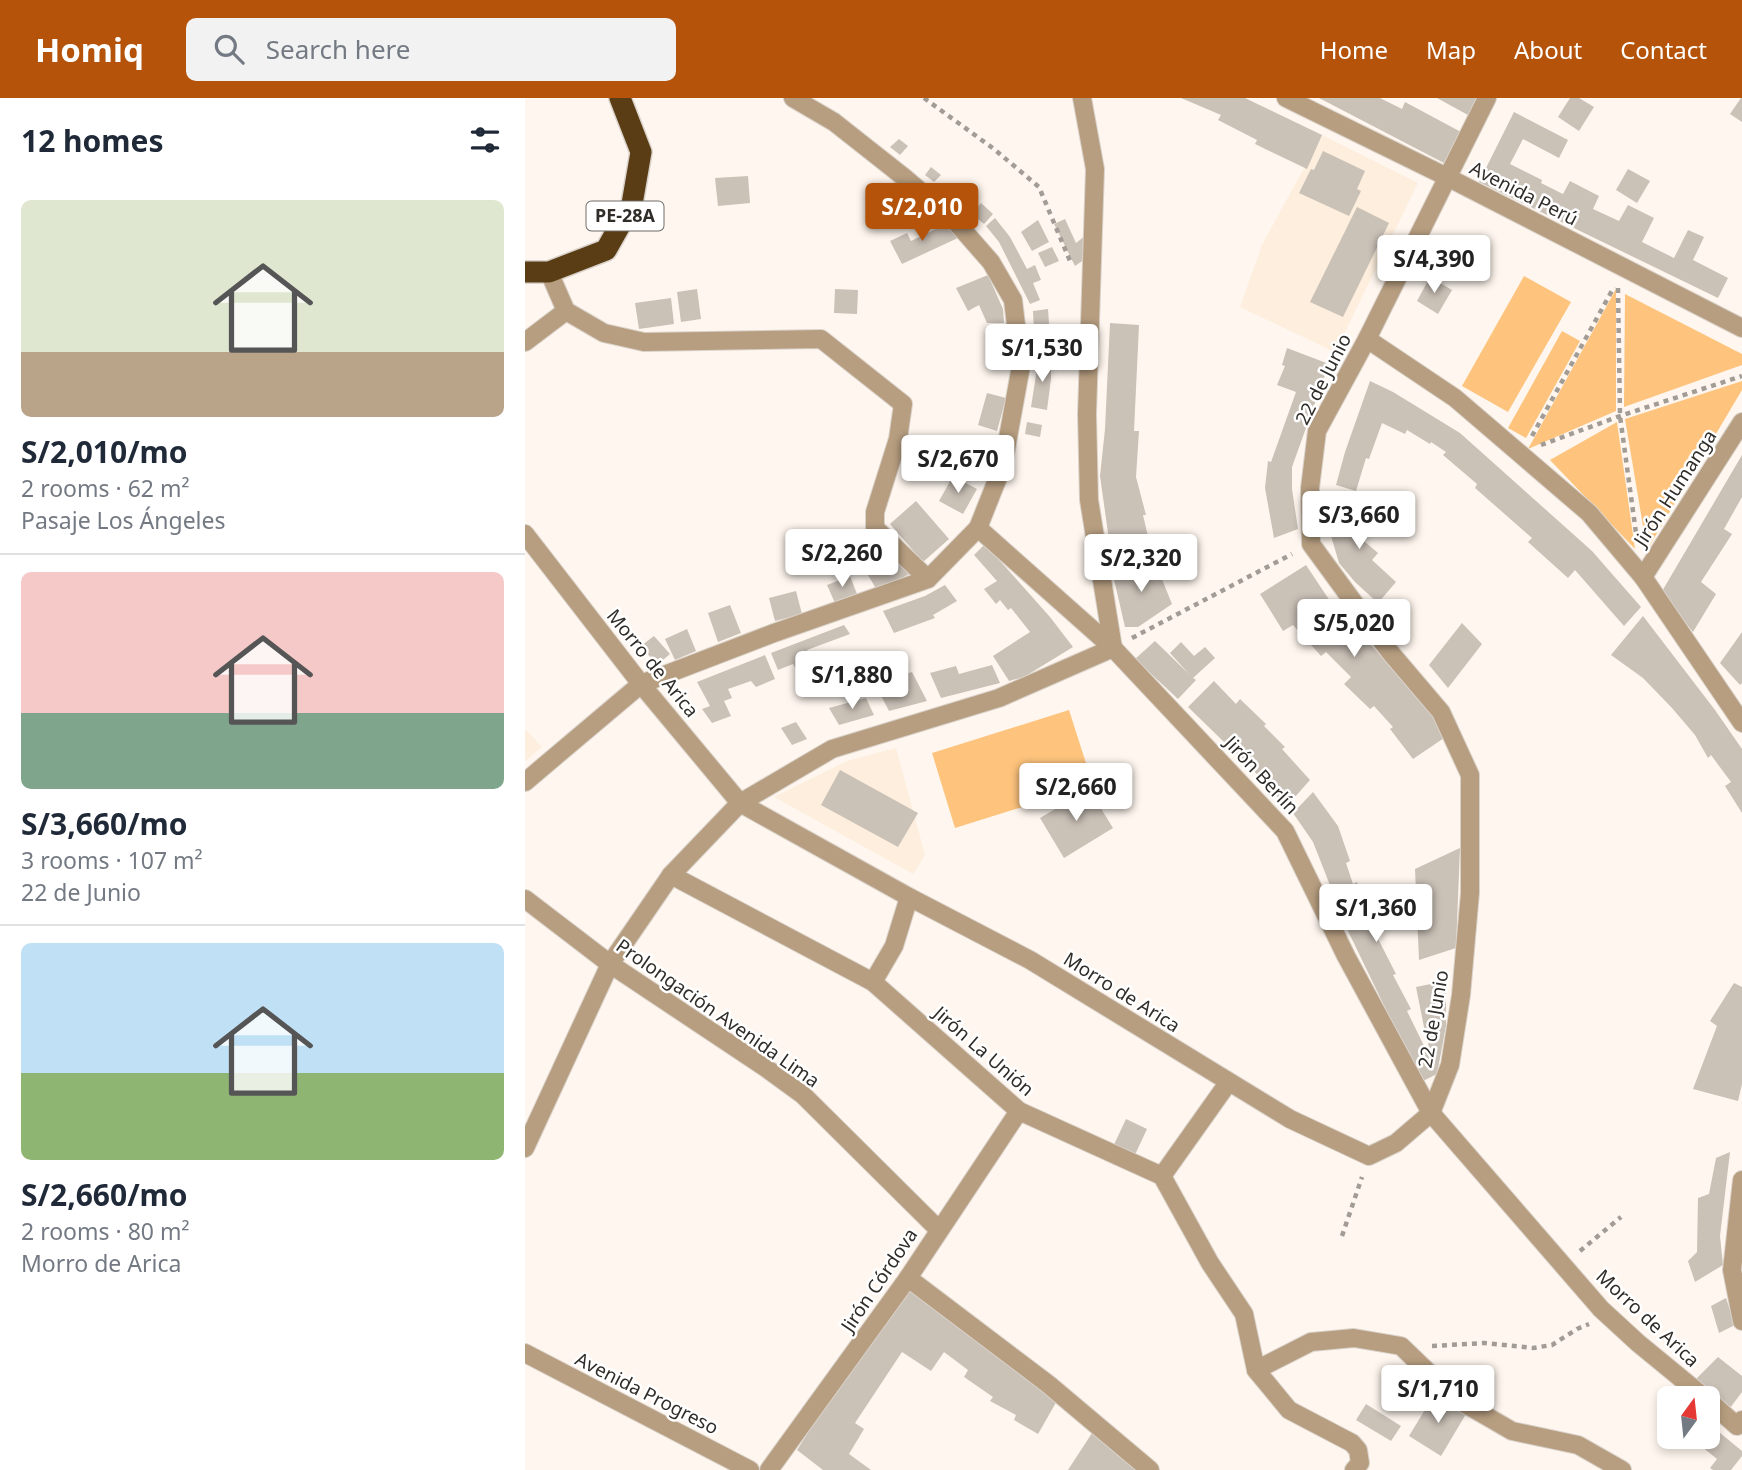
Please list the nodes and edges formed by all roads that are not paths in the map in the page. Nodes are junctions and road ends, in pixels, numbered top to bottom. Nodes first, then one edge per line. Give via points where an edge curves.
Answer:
1 (620, 98) edge
2 (793, 98) edge
3 (1082, 98) edge
4 (1286, 98) edge
5 (1487, 98) edge
6 (1447, 177) junction
7 (525, 272) edge
8 (549, 272) junction
9 (566, 312) junction
10 (1742, 328) edge
11 (1367, 339) junction
12 (525, 342) edge
13 (1742, 422) edge
14 (978, 528) junction
15 (525, 534) edge
16 (1643, 577) junction
17 (928, 579) junction
18 (1113, 648) junction
19 (641, 684) junction
20 (1742, 723) edge
21 (525, 782) edge
22 (740, 803) junction
23 (671, 875) junction
24 (909, 897) junction
25 (525, 899) edge
26 (610, 964) junction
27 (873, 982) junction
28 (1228, 1083) junction
29 (1019, 1111) junction
30 (1431, 1114) junction
31 (525, 1148) edge
32 (1162, 1176) junction
33 (1742, 1180) edge
34 (938, 1230) junction
35 (908, 1278) junction
36 (1742, 1321) edge
37 (525, 1353) edge
38 (1256, 1370) junction
39 (1691, 1386) edge
40 (1720, 1411) edge
41 (1742, 1420) edge
42 (1357, 1466) edge
43 (750, 1470) edge
44 (769, 1470) edge
45 (1150, 1470) edge
46 (1622, 1470) edge

1 - 8 highway, PE-28A via 641,152 632,204 605,250
2 - 14 street via 834,122 955,221 991,262 1013,300 1021,366 1003,465
3 - 18 street via 1095,169 1087,414 1089,500
4 - 6 street, Avenida Perú
5 - 6 street, 22 de Junio
6 - 10 street, Avenida Perú
6 - 11 street, 22 de Junio
7 - 8 highway, PE-28A
8 - 9 street
9 - 12 street
9 - 17 street via 604,333 644,342 821,339 903,404 898,439 875,512 875,528
11 - 16 street via 1455,398 1530,461 1589,513
11 - 30 street, 22 de Junio via 1317,430 1311,544 1390,652 1441,712 1471,775 1470,893 1461,995 1450,1065
13 - 16 street, Jirón Humanga
14 - 17 street
14 - 18 street, Jirón Berlín
15 - 19 street, Morro de Arica
16 - 20 street
17 - 19 street
18 - 22 street via 999,698 832,749
18 - 30 street, Jirón Berlín via 1285,831
19 - 21 street
19 - 22 street, Morro de Arica
22 - 23 street
22 - 24 street, Morro de Arica
23 - 26 street
23 - 27 street, Jirón La Unión
24 - 27 street via 894,946
24 - 28 street, Morro de Arica via 1030,960
25 - 26 street, Prolongación Avenida Lima
26 - 31 street
26 - 34 street, Prolongación Avenida Lima via 803,1095
27 - 29 street, Jirón La Unión
28 - 30 street, Morro de Arica via 1369,1156 1395,1143
28 - 32 street
29 - 32 street, Jirón La Unión
29 - 34 street, Jirón Córdova
30 - 39 street, Morro de Arica via 1609,1317
32 - 38 street via 1244,1314
33 - 36 street via 1732,1270
34 - 35 street, Jirón Córdova
35 - 44 street, Jirón Córdova
35 - 45 street via 1048,1384
37 - 43 street, Avenida Progreso
38 - 42 street via 1289,1410 1352,1443
38 - 46 street via 1311,1342 1354,1338 1401,1346 1455,1398 1512,1431 1578,1445
40 - 41 street, Morro de Arica via 1737,1426

